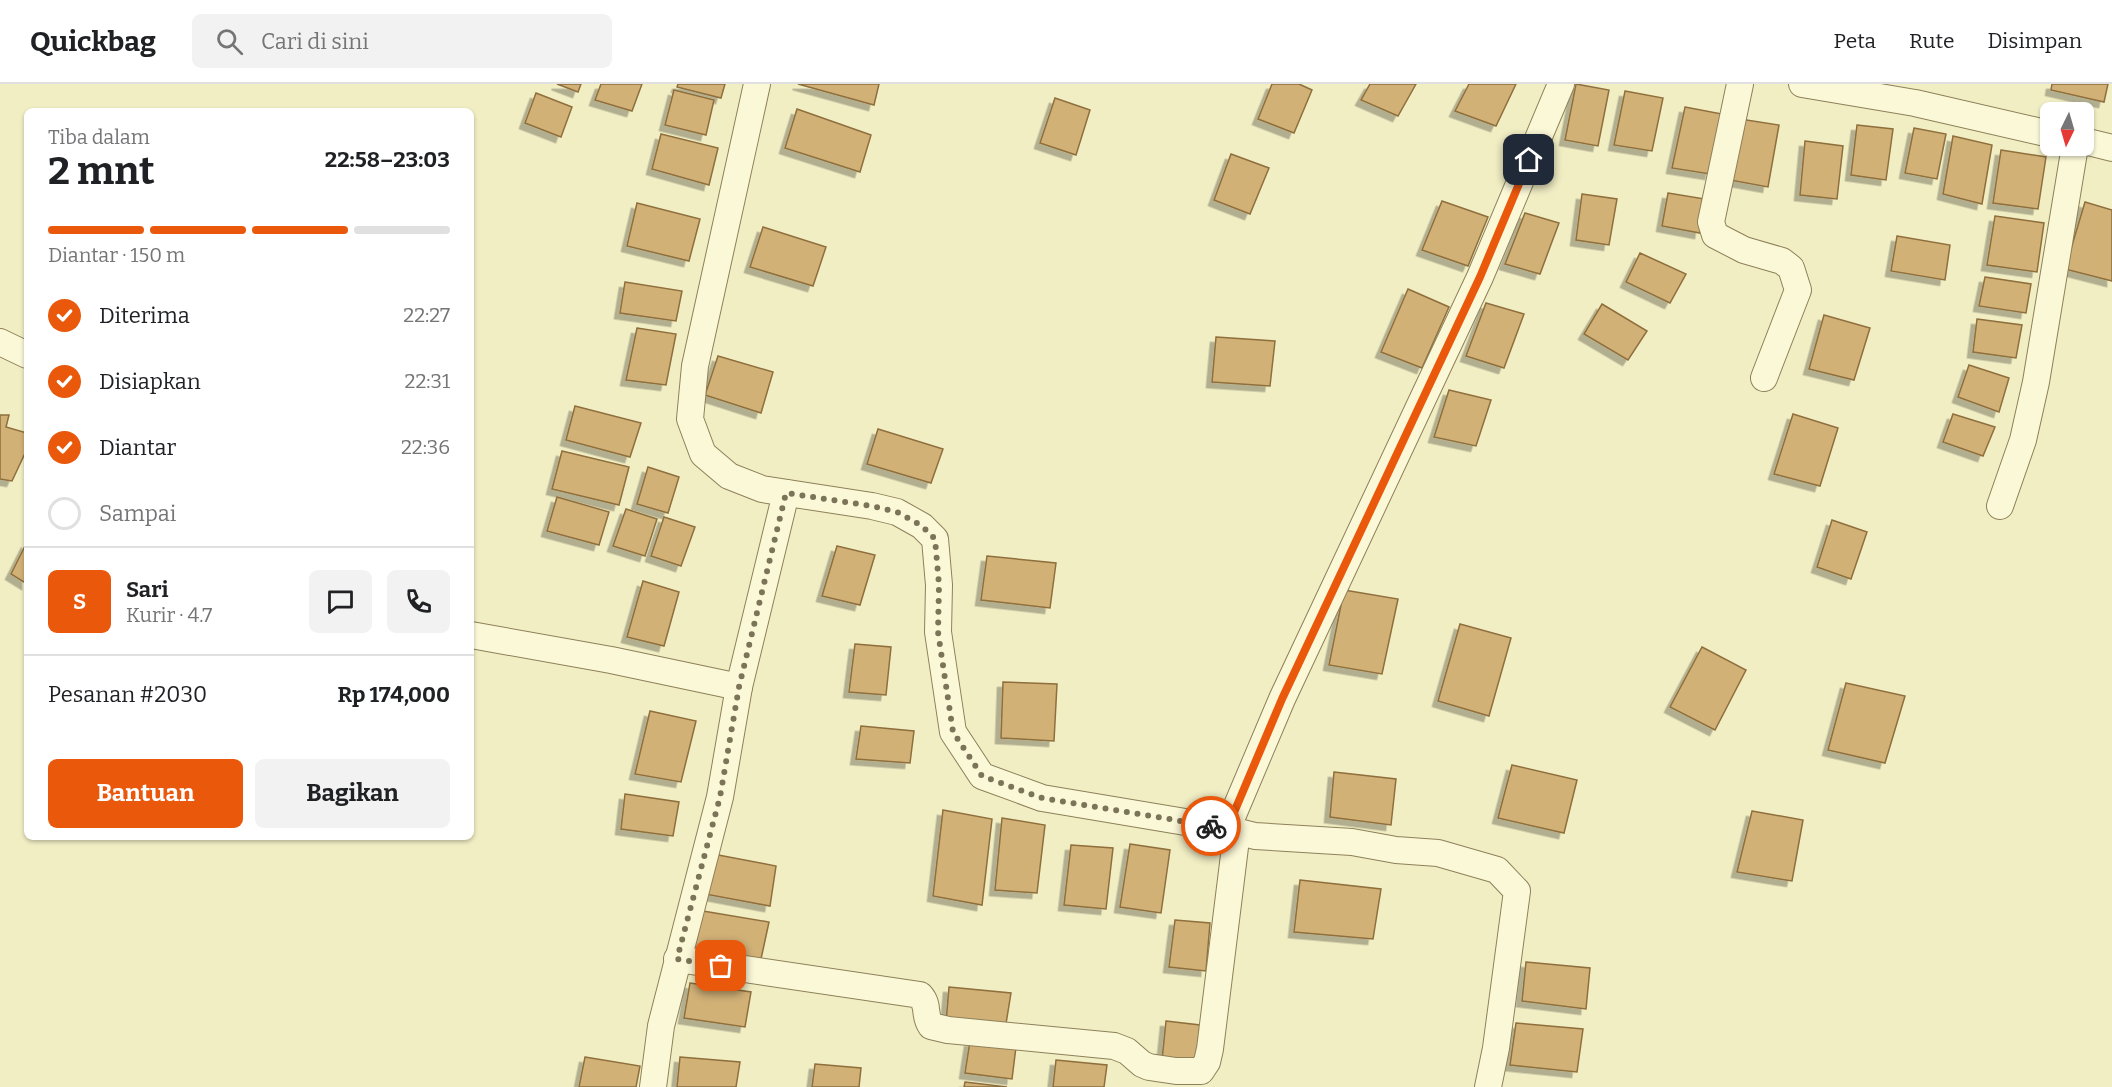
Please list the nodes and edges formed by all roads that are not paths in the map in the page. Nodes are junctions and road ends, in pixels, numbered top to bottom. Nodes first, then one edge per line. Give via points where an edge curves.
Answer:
1 (757, 84) edge
2 (1561, 84) edge
3 (1740, 84) edge
4 (1802, 84) edge
5 (2040, 132) edge
6 (2094, 144) edge
7 (2112, 148) edge
8 (2073, 156) edge
9 (0, 342) edge
10 (24, 354) edge
11 (1764, 378) dead end
12 (786, 493) junction
13 (2000, 506) dead end
14 (474, 636) edge
15 (739, 687) junction
16 (1232, 830) junction
17 (677, 959) junction
18 (653, 1087) edge
19 (1488, 1087) edge

1 - 12 street via 695,366 690,419 703,454 729,476 762,489
2 - 16 street via 1480,277 1282,699
3 - 11 street via 1711,222 1715,236 1791,268 1798,290
4 - 5 street via 1915,103
6 - 7 street
8 - 13 street via 2036,382 2023,440
9 - 10 street
12 - 15 street
12 - 16 street via 897,512 922,526 935,539 938,632 953,732 982,776 1042,798
14 - 15 street
15 - 17 street via 720,797
16 - 17 street via 1210,1049 1208,1062 1201,1071 1149,1067 1114,1046 931,1026 926,1019 926,1002 920,995
16 - 19 street via 1255,836 1438,853 1497,870 1517,891
17 - 18 street via 661,1026

